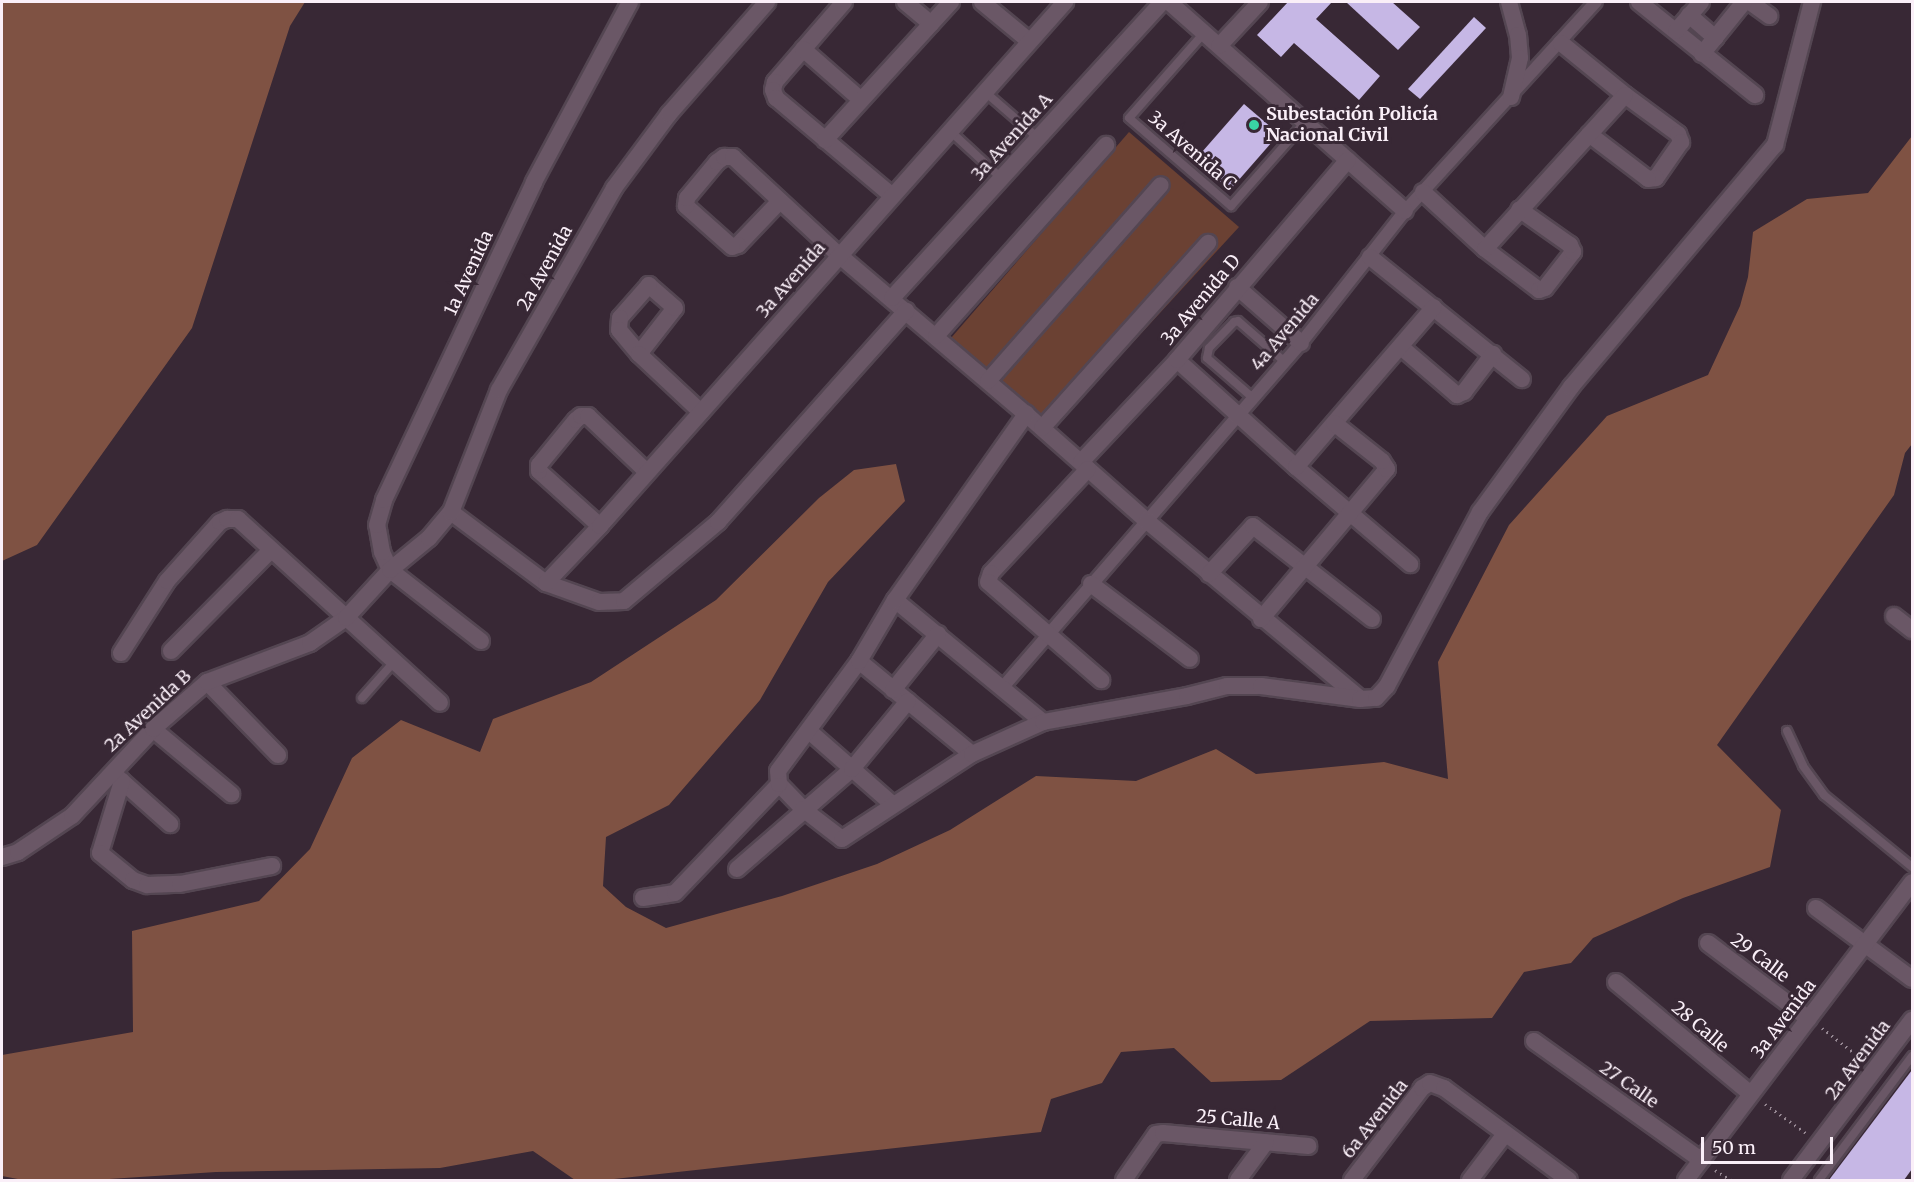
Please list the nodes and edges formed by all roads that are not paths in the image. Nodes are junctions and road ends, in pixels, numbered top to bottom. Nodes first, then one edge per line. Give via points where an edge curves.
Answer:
1 (630, 2) edge
2 (767, 2) edge
3 (844, 2) edge
4 (905, 2) edge
5 (951, 2) edge
6 (982, 2) edge
7 (1065, 2) edge
8 (1162, 2) edge
9 (1169, 2) edge
10 (1260, 2) edge
11 (1509, 2) edge
12 (1596, 2) edge
13 (1639, 2) edge
14 (1701, 2) edge
15 (1744, 2) edge
16 (1750, 2) edge
17 (1812, 2) edge
18 (1689, 15) junction
19 (1769, 16) dead end
20 (931, 24) junction
21 (1676, 32) junction
22 (1204, 33) junction
23 (1715, 38) junction
24 (1028, 40) junction
25 (1561, 43) junction
26 (1219, 46) junction
27 (803, 49) junction
28 (1702, 54) junction
29 (984, 90) junction
30 (1625, 95) junction
31 (1755, 95) dead end
32 (1511, 96) junction
33 (861, 100) junction
34 (1305, 122) junction
35 (949, 130) junction
36 (1589, 134) junction
37 (1038, 138) junction
38 (825, 140) junction
39 (1106, 145) dead end
40 (1348, 160) junction
41 (1001, 178) junction
42 (1161, 185) dead end
43 (1423, 192) junction
44 (891, 195) junction
45 (780, 201) junction
46 (1519, 209) junction
47 (1405, 212) junction
48 (1208, 243) dead end
49 (1485, 249) junction
50 (839, 255) junction
51 (1370, 257) junction
52 (1237, 286) junction
53 (892, 298) junction
54 (1434, 307) junction
55 (906, 311) junction
56 (936, 336) junction
57 (1301, 343) junction
58 (1401, 347) junction
59 (639, 354) dead end
60 (1493, 354) junction
61 (1177, 360) junction
62 (1285, 362) junction
63 (1522, 379) dead end
64 (988, 381) junction
65 (1253, 398) junction
66 (701, 412) junction
67 (1026, 414) junction
68 (1238, 416) junction
69 (1334, 423) junction
70 (1042, 428) junction
71 (1085, 466) junction
72 (1296, 467) junction
73 (647, 472) junction
74 (451, 512) junction
75 (1351, 513) junction
76 (1147, 521) junction
77 (600, 526) junction
78 (270, 550) junction
79 (1410, 564) dead end
80 (1306, 566) junction
81 (390, 570) junction
82 (1209, 574) junction
83 (546, 583) junction
84 (1091, 584) junction
85 (895, 600) junction
86 (1894, 616) dead end
87 (346, 618) junction
88 (1261, 619) junction
89 (1372, 619) dead end
90 (1912, 630) edge
91 (938, 634) junction
92 (1047, 634) junction
93 (481, 641) dead end
94 (171, 651) dead end
95 (121, 653) dead end
96 (1190, 659) dead end
97 (859, 661) junction
98 (394, 662) junction
99 (1101, 680) dead end
100 (207, 682) junction
101 (1003, 687) junction
102 (893, 690) junction
103 (362, 698) dead end
104 (1360, 699) junction
105 (908, 701) junction
106 (440, 703) dead end
107 (1043, 722) junction
108 (153, 729) junction
109 (809, 731) junction
110 (1787, 731) dead end
111 (972, 754) junction
112 (278, 755) dead end
113 (852, 769) junction
114 (117, 776) junction
115 (779, 784) junction
116 (231, 794) dead end
117 (892, 804) junction
118 (803, 809) junction
119 (170, 824) dead end
120 (2, 857) edge
121 (272, 866) dead end
122 (1912, 867) edge
123 (737, 869) dead end
124 (1912, 882) edge
125 (643, 898) dead end
126 (1816, 908) dead end
127 (1708, 943) dead end
128 (1865, 944) junction
129 (1912, 979) edge
130 (1616, 982) dead end
131 (1809, 1019) junction
132 (1912, 1020) edge
133 (1912, 1036) edge
134 (1534, 1041) dead end
135 (1895, 1044) junction
136 (1912, 1056) edge
137 (1751, 1094) junction
138 (1506, 1134) junction
139 (1266, 1143) junction
140 (1308, 1146) dead end
141 (1701, 1160) junction
142 (1124, 1180) edge
143 (1238, 1180) edge
144 (1352, 1180) edge
145 (1470, 1180) edge
146 (1569, 1180) edge
147 (1686, 1180) edge
148 (1791, 1180) edge
149 (1819, 1180) edge

1 - 81 street, 1a Avenida via 534,182 384,500 377,525
2 - 74 street, 2a Avenida via 669,114 614,188 499,390
3 - 27 street
4 - 20 street
5 - 20 street
6 - 24 street
7 - 24 street, 3a Avenida
8 - 37 street, 3a Avenida A
9 - 22 street
10 - 26 street
11 - 32 street via 1520,58
12 - 25 street, 4a Avenida
13 - 21 street
14 - 18 street
15 - 23 street
16 - 19 street
17 - 104 street via 1775,145 1571,387 1480,512 1387,686 1376,698
18 - 21 street
18 - 23 street
20 - 33 street
21 - 28 street
22 - 26 street
22 - 34 lane, 3a Avenida C via 1129,118 1231,206
23 - 28 street
24 - 29 street, 3a Avenida
25 - 30 street
25 - 32 street, 4a Avenida
26 - 34 street
27 - 33 street
27 - 38 street via 772,90 776,98
28 - 31 street
29 - 35 street, 3a Avenida
29 - 37 lane
30 - 36 street
30 - 36 street via 1678,134 1681,142 1656,178 1639,174
32 - 43 street, 4a Avenida
33 - 38 street
34 - 40 street
35 - 41 lane
35 - 44 street, 3a Avenida
36 - 46 street
37 - 41 street, 3a Avenida A
38 - 44 street
39 - 56 street
40 - 47 street
40 - 52 street, 3a Avenida D
41 - 53 street, 3a Avenida A
42 - 64 street
43 - 47 street, 4a Avenida
43 - 49 street
44 - 50 street, 3a Avenida
45 - 45 street via 733,157 724,157 687,198 686,206 732,247
45 - 50 street
46 - 49 street
46 - 49 street via 1570,245 1573,252 1551,281 1539,290
47 - 51 street, 4a Avenida
48 - 70 street
50 - 53 street
50 - 66 street, 3a Avenida
51 - 54 street
51 - 57 street, 4a Avenida
52 - 57 street
52 - 61 street, 3a Avenida D
53 - 55 street
54 - 58 street
54 - 60 street
55 - 56 street
55 - 83 street via 718,522 624,602 598,602
56 - 64 street
57 - 62 street, 4a Avenida
58 - 60 street via 1457,395 1464,392
58 - 69 street
59 - 66 street
60 - 63 street
61 - 68 street
61 - 71 street, 3a Avenida D
62 - 65 street, 4a Avenida
62 - 65 lane via 1238,321 1209,348 1207,358
64 - 67 street
65 - 68 street, 4a Avenida
66 - 73 street, 3a Avenida
67 - 70 street
67 - 85 street
68 - 72 street
68 - 76 street, 4a Avenida
69 - 72 street
69 - 75 street via 1387,469
70 - 71 street
71 - 76 street
71 - 92 street, 3a Avenida D via 991,573 988,582
72 - 75 street
73 - 77 street, 3a Avenida
73 - 77 street via 588,416 576,420 538,465 539,471
74 - 81 street, 2a Avenida via 429,538
74 - 83 street
75 - 79 street
75 - 80 street
76 - 82 street
76 - 84 street, 4a Avenida
77 - 83 street, 3a Avenida
78 - 87 street
78 - 94 street
78 - 95 street via 238,519 220,522 167,581
80 - 82 street via 1253,526
80 - 88 street
80 - 89 street
81 - 87 street, 2a Avenida B
81 - 93 street
82 - 88 street
84 - 92 street, 4a Avenida
84 - 96 street
85 - 91 street
85 - 97 street
86 - 90 street
87 - 98 street
87 - 100 street, 2a Avenida B via 310,643
88 - 104 street
91 - 101 street
91 - 102 street
92 - 99 street
92 - 101 street, 4a Avenida
97 - 102 street
97 - 109 street
98 - 103 lane
98 - 106 street
100 - 108 street, 2a Avenida B
100 - 112 street
101 - 107 street
102 - 105 street
104 - 107 street via 1282,688 1227,687
105 - 111 street
105 - 113 street
107 - 111 street
108 - 114 street, 2a Avenida B
108 - 116 street
109 - 113 street
109 - 115 street via 778,771
110 - 122 lane via 1803,766 1824,795
111 - 117 street
113 - 117 street
113 - 118 street
114 - 119 street
114 - 120 street, 2a Avenida B via 72,816 18,852
114 - 121 street via 100,853 133,880 147,885 180,884
115 - 118 street
115 - 125 street via 675,893
117 - 118 street via 842,839
118 - 123 street
124 - 128 street, 3a Avenida
126 - 128 street
127 - 131 street, 29 Calle
128 - 129 street
128 - 131 street, 3a Avenida
130 - 137 street, 28 Calle
131 - 137 street, 3a Avenida
132 - 135 street, 2a Avenida
133 - 135 street
134 - 141 street, 27 Calle
135 - 148 street, 2a Avenida
136 - 149 lane
137 - 141 street, 3a Avenida
138 - 144 street, 6a Avenida via 1444,1088 1430,1083 1422,1088
138 - 145 street
138 - 146 street
139 - 140 street, 25 Calle A
139 - 142 street, 25 Calle A via 1156,1134
139 - 143 street
141 - 147 street, 3a Avenida

